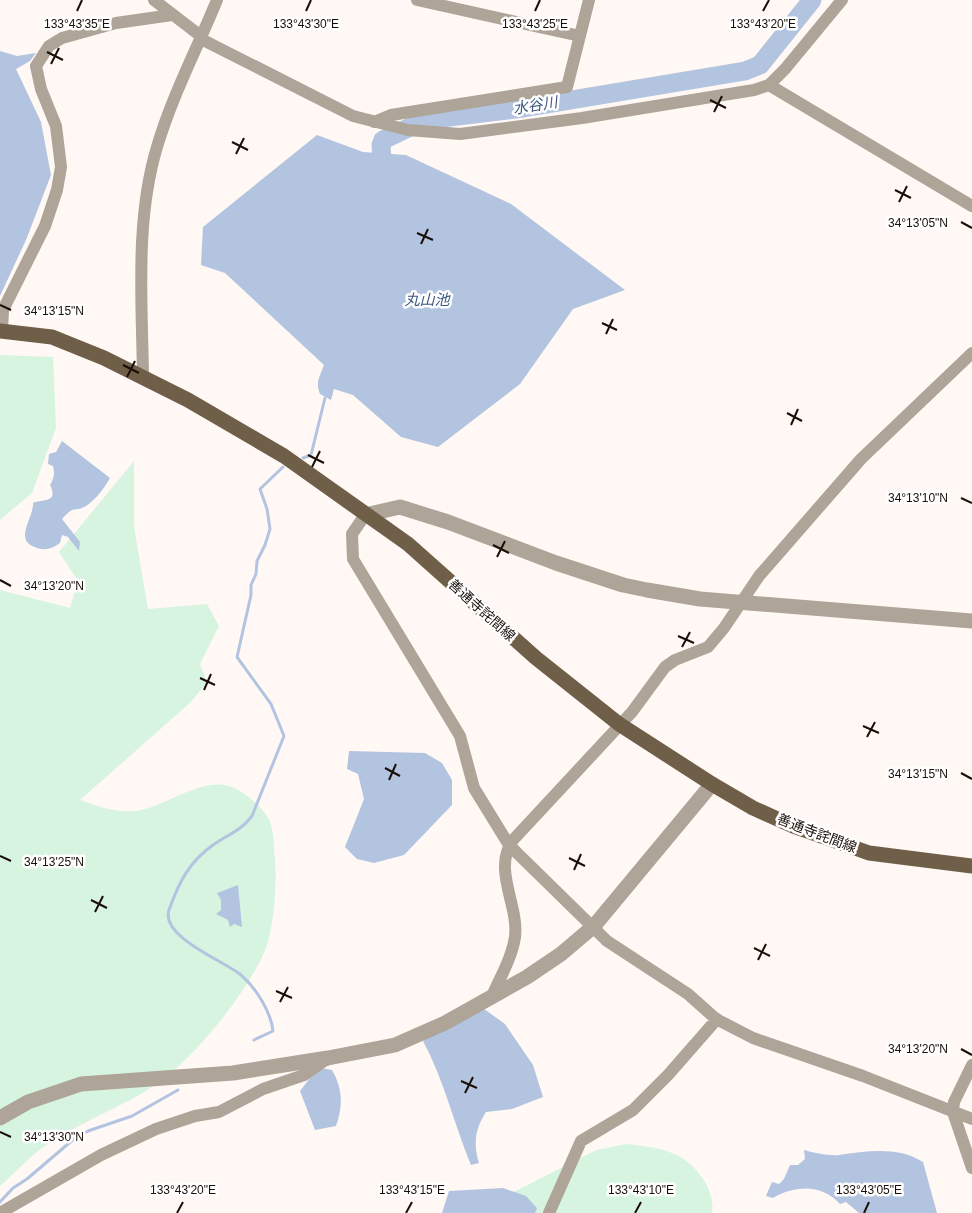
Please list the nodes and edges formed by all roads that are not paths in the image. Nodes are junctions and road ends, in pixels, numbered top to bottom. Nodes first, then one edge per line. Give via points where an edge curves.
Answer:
1 (154, 0) edge
2 (217, 0) edge
3 (417, 0) edge
4 (589, 0) edge
5 (842, 0) edge
6 (172, 15) junction
7 (580, 36) junction
8 (202, 38) junction
9 (769, 85) junction
10 (374, 122) junction
11 (972, 206) edge
12 (1, 331) edge
13 (972, 352) edge
14 (143, 377) junction
15 (365, 516) junction
16 (740, 603) junction
17 (972, 621) edge
18 (619, 724) junction
19 (712, 784) junction
20 (509, 845) junction
21 (972, 866) edge
22 (594, 926) junction
23 (493, 994) junction
24 (717, 1019) junction
25 (328, 1058) junction
26 (972, 1065) edge
27 (953, 1112) junction
28 (0, 1118) edge
29 (972, 1119) edge
30 (972, 1168) edge
31 (0, 1213) edge
32 (549, 1213) edge

1 - 6 street
2 - 8 street
3 - 7 street
4 - 7 street
5 - 9 street
6 - 8 street
6 - 12 street via 116,23 62,38 49,46 36,66 40,89 56,126 61,167 45,226 3,310
7 - 10 street via 568,87 392,115
8 - 10 street via 336,108
8 - 14 street via 166,120 149,185 144,226
9 - 10 street via 601,115 460,134 408,130
9 - 11 street
12 - 14 main road, 善通寺詫間線 via 27,332 67,342
13 - 16 street via 861,459 789,540
14 - 15 main road, 善通寺詫間線 via 284,456
15 - 16 street via 400,507 623,585
15 - 18 main road, 善通寺詫間線 via 408,544 536,658
15 - 20 street via 352,534 353,559 460,736 474,788
16 - 17 street
16 - 18 street via 708,647 665,667 632,712
18 - 19 main road, 善通寺詫間線
18 - 20 street
19 - 21 main road, 善通寺詫間線 via 793,826 869,853
19 - 22 street
20 - 22 street
20 - 23 street via 505,873 515,936
22 - 23 street via 561,954
22 - 24 street via 607,941 688,994
23 - 25 street via 417,1037 395,1045
24 - 27 street via 753,1038 863,1076
24 - 32 street via 633,1110 581,1141
25 - 28 street via 233,1073 81,1084 28,1102
25 - 31 street via 304,1075 263,1089 220,1112 156,1129 102,1155
26 - 27 street via 954,1102
27 - 29 street
27 - 30 street

